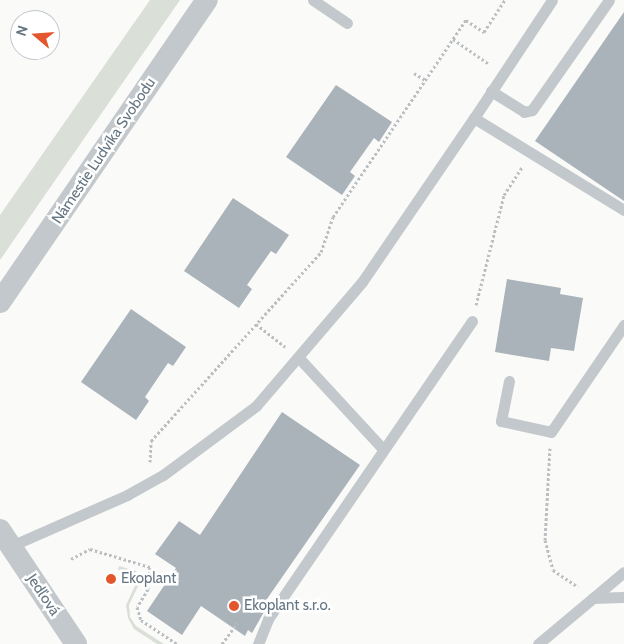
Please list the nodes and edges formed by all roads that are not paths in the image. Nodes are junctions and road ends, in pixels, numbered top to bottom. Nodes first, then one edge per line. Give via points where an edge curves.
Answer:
1 (207, 0) edge
2 (313, 0) edge
3 (552, 0) edge
4 (609, 0) edge
5 (347, 23) dead end
6 (491, 91) junction
7 (474, 118) junction
8 (624, 210) edge
9 (0, 302) edge
10 (472, 321) road end
11 (624, 325) edge
12 (300, 358) junction
13 (509, 381) dead end
14 (383, 449) junction
15 (4, 544) edge
16 (624, 572) edge
17 (624, 597) edge
18 (593, 598) junction
19 (76, 644) edge
20 (258, 644) edge
21 (538, 644) edge

1 - 9 street, Námestie Ludvíka Svobodu
2 - 5 lane
3 - 6 lane
4 - 6 lane via 532,110 524,112
6 - 7 lane
7 - 8 lane
7 - 12 lane via 362,282
10 - 14 lane
11 - 13 lane via 551,432 500,421
12 - 14 lane
12 - 15 lane via 256,406 149,483
14 - 20 lane via 268,619
15 - 19 street, Jedľová
16 - 18 lane
17 - 18 lane
18 - 21 lane

